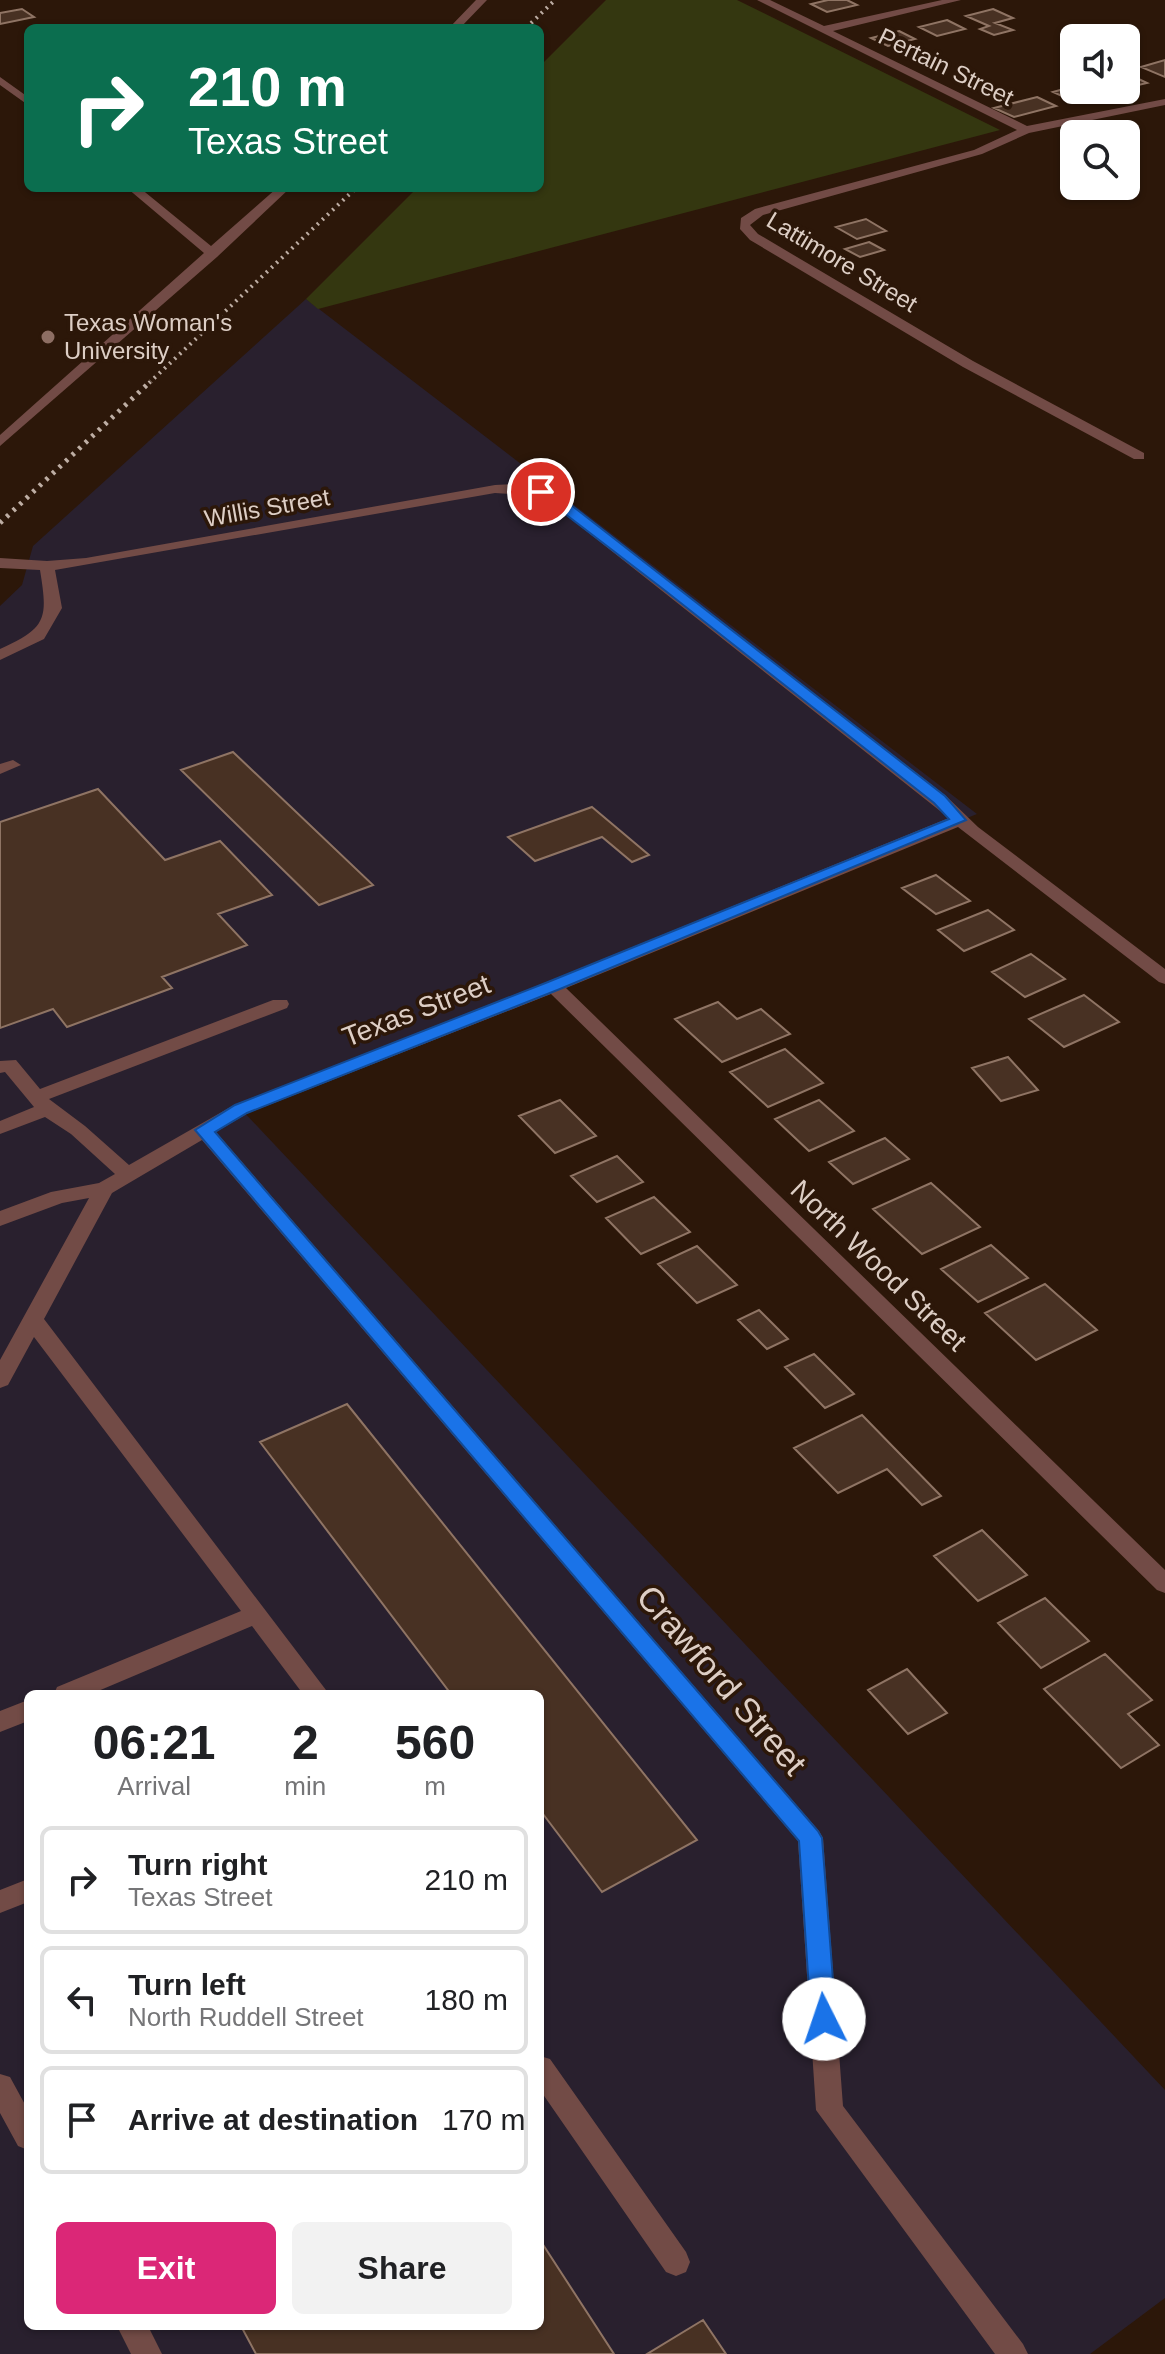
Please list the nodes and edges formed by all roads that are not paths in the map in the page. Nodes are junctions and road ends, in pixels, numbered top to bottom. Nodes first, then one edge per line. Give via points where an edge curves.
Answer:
1 (482, 0) edge
2 (762, 0) edge
3 (956, 0) edge
4 (458, 24) edge
5 (822, 30) junction
6 (5, 84) edge
7 (24, 99) edge
8 (1165, 102) edge
9 (1026, 130) junction
10 (138, 192) edge
11 (280, 192) edge
12 (213, 254) junction
13 (0, 442) edge
14 (1139, 456) dead end
15 (0, 563) edge
16 (47, 566) junction
17 (0, 655) edge
18 (959, 820) junction
19 (1165, 978) edge
20 (554, 986) junction
21 (280, 1004) dead end
22 (0, 1067) edge
23 (42, 1103) junction
24 (0, 1128) edge
25 (204, 1130) junction
26 (128, 1175) junction
27 (104, 1189) junction
28 (0, 1219) edge
29 (33, 1320) junction
30 (0, 1380) edge
31 (1165, 1584) edge
32 (257, 1614) junction
33 (76, 1690) edge
34 (314, 1690) edge
35 (24, 1712) edge
36 (0, 1722) edge
37 (24, 1892) edge
38 (0, 1902) edge
39 (544, 2074) edge
40 (0, 2086) edge
41 (24, 2130) edge
42 (676, 2262) dead end
43 (134, 2330) edge
44 (147, 2354) edge
45 (1013, 2354) edge

1 - 4 street
2 - 5 street, Pertain Street
3 - 5 street
5 - 9 street, Pertain Street
6 - 7 street
8 - 9 street, Lattimore Street
9 - 14 street, Lattimore Street via 978,152 759,212 744,226 754,237 968,364
10 - 12 street
11 - 12 street
12 - 13 street
15 - 16 street, Willis Street
16 - 17 street via 54,608 36,639
16 - 18 street, Willis Street via 123,557 495,489 541,492 940,800
18 - 19 street
18 - 20 street, Texas Street
20 - 25 street, Texas Street via 241,1109
20 - 31 street, North Wood Street
21 - 23 street
22 - 23 street via 9,1064
23 - 24 street
23 - 26 street
25 - 26 street, Texas Street
25 - 45 street, Crawford Street via 810,1838 830,2110
26 - 27 street, Texas Street
27 - 28 street via 58,1197
27 - 29 street
29 - 30 street
29 - 32 street
32 - 33 street
32 - 34 street
35 - 36 street
37 - 38 street
39 - 42 street
40 - 41 street
43 - 44 street

